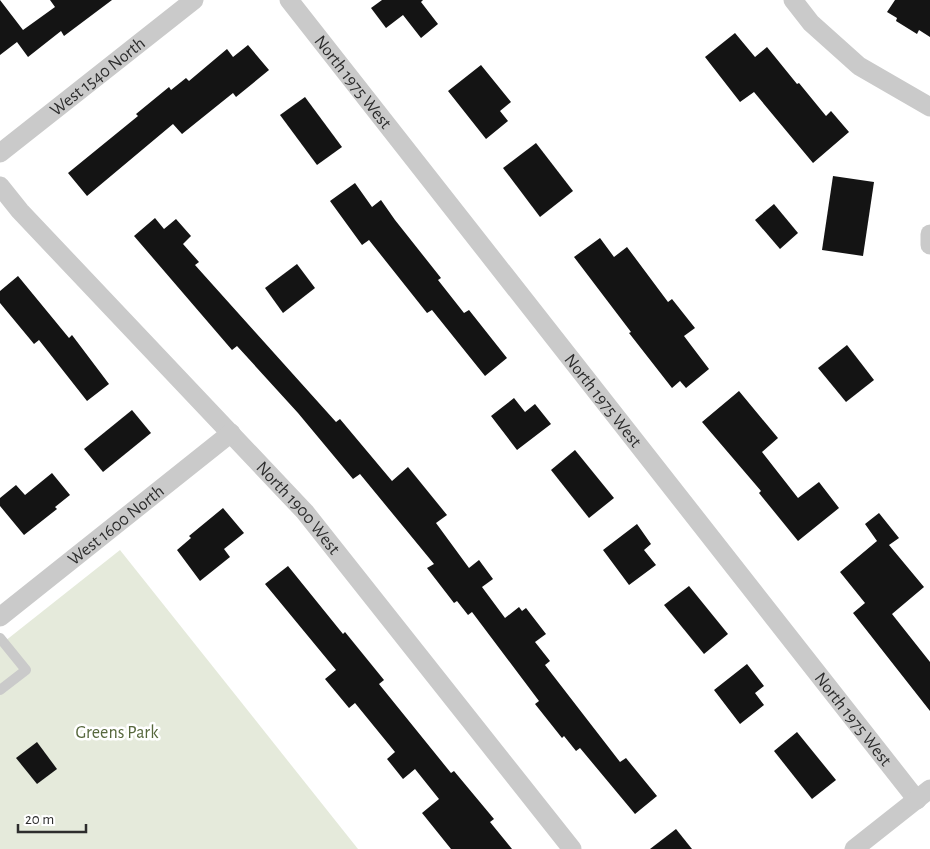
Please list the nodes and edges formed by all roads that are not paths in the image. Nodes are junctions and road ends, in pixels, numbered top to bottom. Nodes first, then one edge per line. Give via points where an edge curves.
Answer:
1 (194, 0) edge
2 (289, 0) edge
3 (792, 0) edge
4 (930, 107) edge
5 (0, 153) edge
6 (0, 186) edge
7 (930, 234) edge
8 (930, 245) edge
9 (231, 434) junction
10 (0, 617) edge
11 (0, 638) edge
12 (0, 690) edge
13 (923, 794) edge
14 (572, 849) edge
15 (854, 849) edge

1 - 5 street, West 1540 North
2 - 13 street, North 1975 West
3 - 4 street via 811,23 858,66
6 - 9 street, North 1900 West
7 - 8 street
9 - 10 street, West 1600 North
9 - 14 street, North 1900 West via 305,512
11 - 12 lane via 26,670
13 - 15 street

